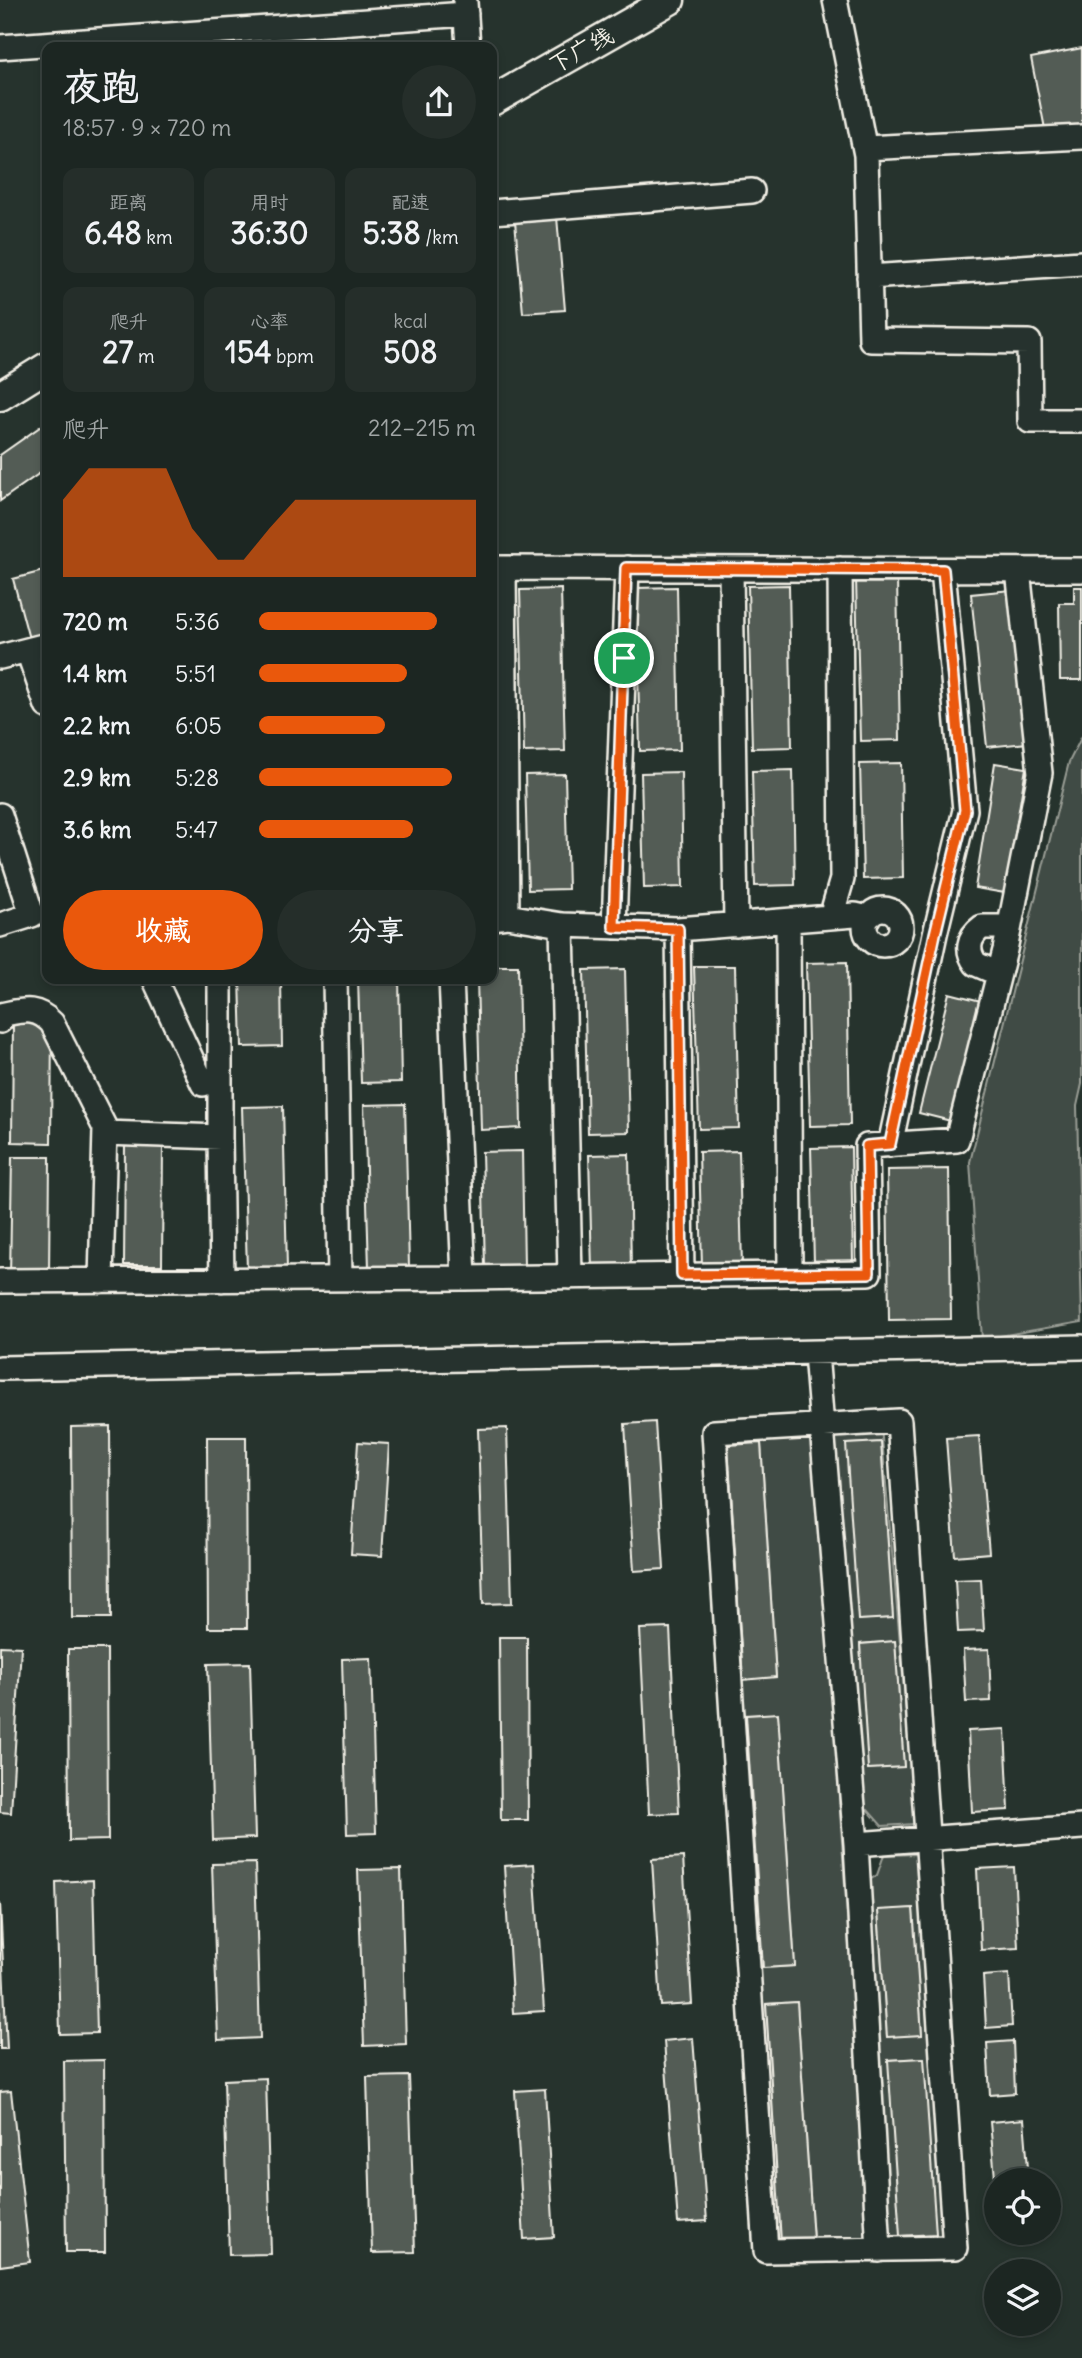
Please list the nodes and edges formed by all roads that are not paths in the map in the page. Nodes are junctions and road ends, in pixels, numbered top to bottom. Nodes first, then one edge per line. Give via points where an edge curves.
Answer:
1 (670, 0) edge
2 (835, 0) edge
3 (465, 7) edge
4 (58, 42) edge
5 (468, 42) edge
6 (42, 43) edge
7 (0, 47) edge
8 (497, 96) edge
9 (1082, 137) edge
10 (864, 148) junction
11 (752, 191) dead end
12 (497, 212) edge
13 (1082, 263) edge
14 (869, 277) junction
15 (42, 370) edge
16 (0, 396) edge
17 (1082, 421) edge
18 (498, 568) edge
19 (626, 568) junction
20 (731, 569) junction
21 (840, 569) junction
22 (943, 570) junction
23 (1018, 570) junction
24 (1082, 570) edge
25 (38, 648) edge
26 (0, 657) edge
27 (42, 674) edge
28 (0, 815) edge
29 (499, 917) edge
30 (831, 917) junction
31 (788, 920) junction
32 (0, 925) edge
33 (562, 925) junction
34 (736, 925) junction
35 (614, 927) junction
36 (1009, 927) junction
37 (678, 929) junction
38 (935, 934) junction
39 (970, 943) junction
40 (999, 974) junction
41 (157, 984) edge
42 (220, 984) edge
43 (335, 984) edge
44 (451, 984) edge
45 (0, 1021) edge
46 (203, 1084) dead end
47 (105, 1133) junction
48 (220, 1137) junction
49 (890, 1144) junction
50 (790, 1274) junction
51 (682, 1275) junction
52 (570, 1277) junction
53 (464, 1278) junction
54 (340, 1279) junction
55 (101, 1280) junction
56 (222, 1280) junction
57 (0, 1281) edge
58 (1082, 1347) edge
59 (816, 1353) junction
60 (0, 1368) edge
61 (822, 1426) junction
62 (1082, 1827) edge
63 (927, 1839) junction
64 (856, 1844) junction
65 (879, 2250) junction

1 - 8 main road, 下广线
2 - 10 street
3 - 4 street
3 - 5 street
6 - 7 street
9 - 10 street
10 - 14 street
11 - 12 street
13 - 14 street
14 - 17 street via 871,340 1029,342 1030,421
15 - 16 main road
18 - 19 street
18 - 29 street
19 - 20 street
19 - 35 street
20 - 21 street
20 - 34 street
21 - 22 street
21 - 30 street via 842,879
22 - 23 street
22 - 38 street via 965,810
23 - 24 street
23 - 36 street via 1040,773
25 - 26 street
25 - 27 street
28 - 32 street via 32,915
29 - 33 street
30 - 31 street
30 - 38 street via 868,918 887,909 897,915 902,926
31 - 34 street
31 - 50 street
33 - 35 street
33 - 52 street
34 - 37 street
35 - 37 street
36 - 39 street via 982,927
36 - 40 street
37 - 51 street
38 - 39 street
38 - 49 street
39 - 40 street via 976,964
40 - 49 street via 957,1140
41 - 46 street
42 - 48 street
43 - 54 street
44 - 53 street
45 - 47 street via 0,1015 28,1010 43,1013
47 - 48 street
47 - 55 street
48 - 56 street
49 - 50 street via 867,1146 869,1273
50 - 51 street
51 - 52 street
52 - 53 street
53 - 54 street
54 - 56 street
55 - 56 street
55 - 57 street
58 - 59 street
59 - 60 street
59 - 61 street
61 - 63 street via 899,1421
61 - 64 street
61 - 65 street via 714,1432 766,2251
62 - 63 street
63 - 64 street
63 - 65 street via 955,2248
64 - 65 street

